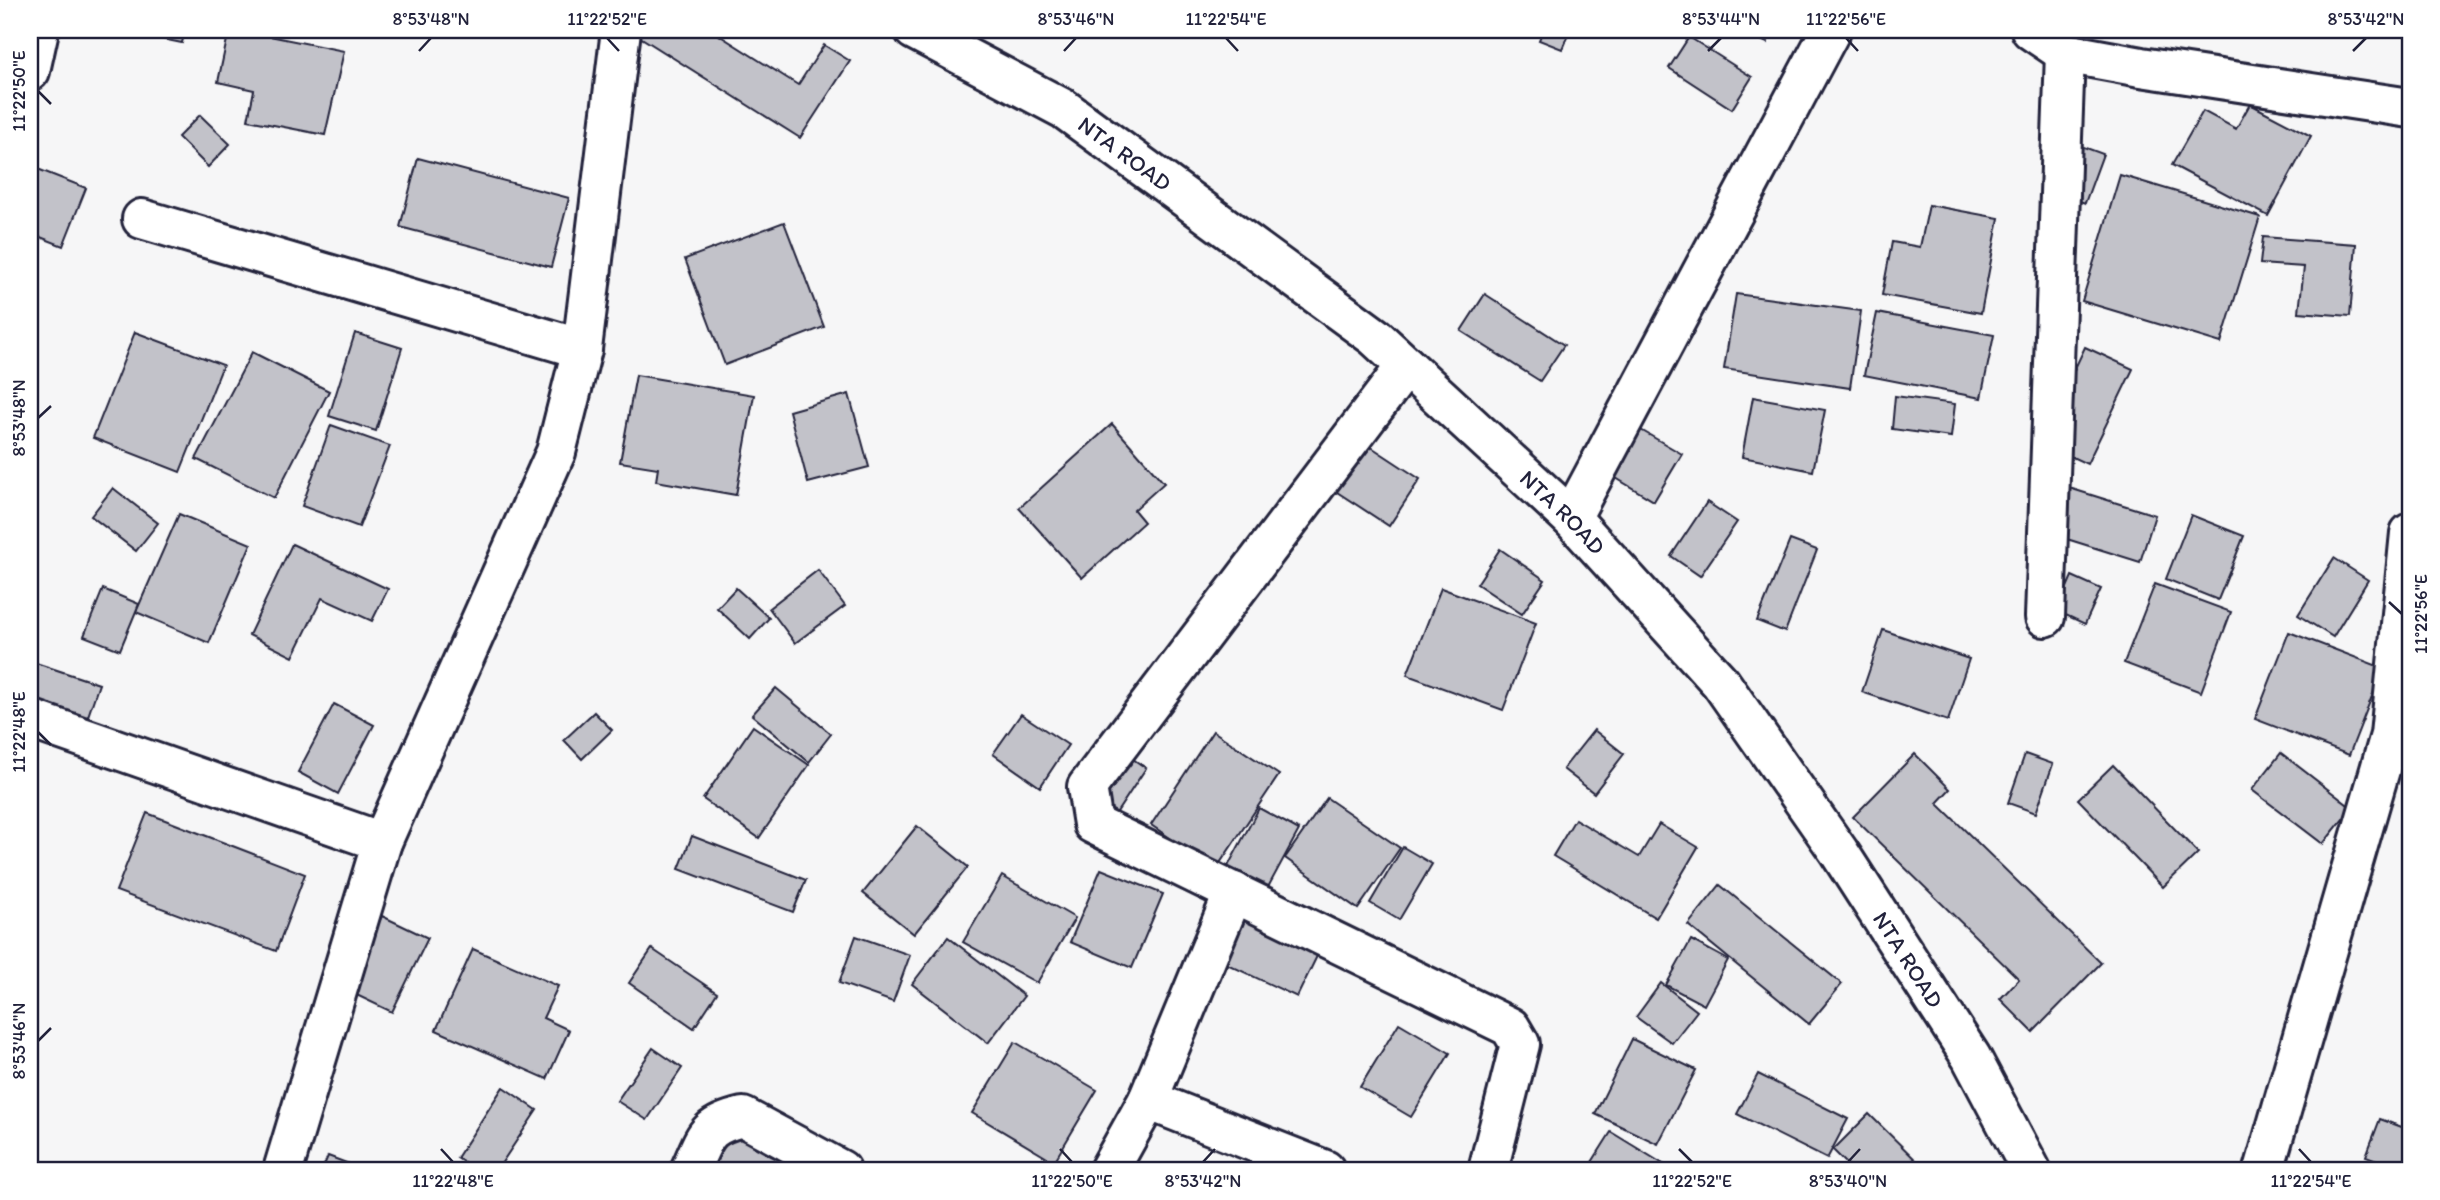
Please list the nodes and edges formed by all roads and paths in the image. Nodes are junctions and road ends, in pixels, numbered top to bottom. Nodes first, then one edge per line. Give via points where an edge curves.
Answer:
1 (39, 30) edge
2 (621, 30) edge
3 (914, 30) edge
4 (1831, 30) edge
5 (2031, 30) edge
6 (2065, 53) junction
7 (30, 71) edge
8 (2410, 108) edge
9 (142, 219) dead end
10 (582, 349) junction
11 (1406, 366) junction
12 (1571, 518) junction
13 (2410, 533) edge
14 (2045, 617) dead end
15 (30, 719) edge
16 (382, 842) junction
17 (1234, 892) junction
18 (1148, 1100) junction
19 (283, 1170) edge
20 (690, 1170) edge
21 (841, 1170) edge
22 (1110, 1170) edge
23 (1325, 1170) edge
24 (1488, 1170) edge
25 (2031, 1170) edge
26 (2264, 1170) edge

1 - 7 street
2 - 10 street
3 - 11 street, NTA ROAD via 1064,109 1375,337
4 - 12 street
5 - 6 street
6 - 8 street
6 - 14 street
9 - 10 street
10 - 16 street via 556,452
11 - 12 street, NTA ROAD
11 - 17 street via 1087,787 1093,824
12 - 25 street, NTA ROAD via 1721,683 1839,852 1971,1057
13 - 26 street via 2390,735
15 - 16 street
16 - 19 street
17 - 18 street
17 - 24 street via 1510,1027 1520,1044
18 - 22 street
18 - 23 street
20 - 21 street via 708,1130 722,1121 743,1117

